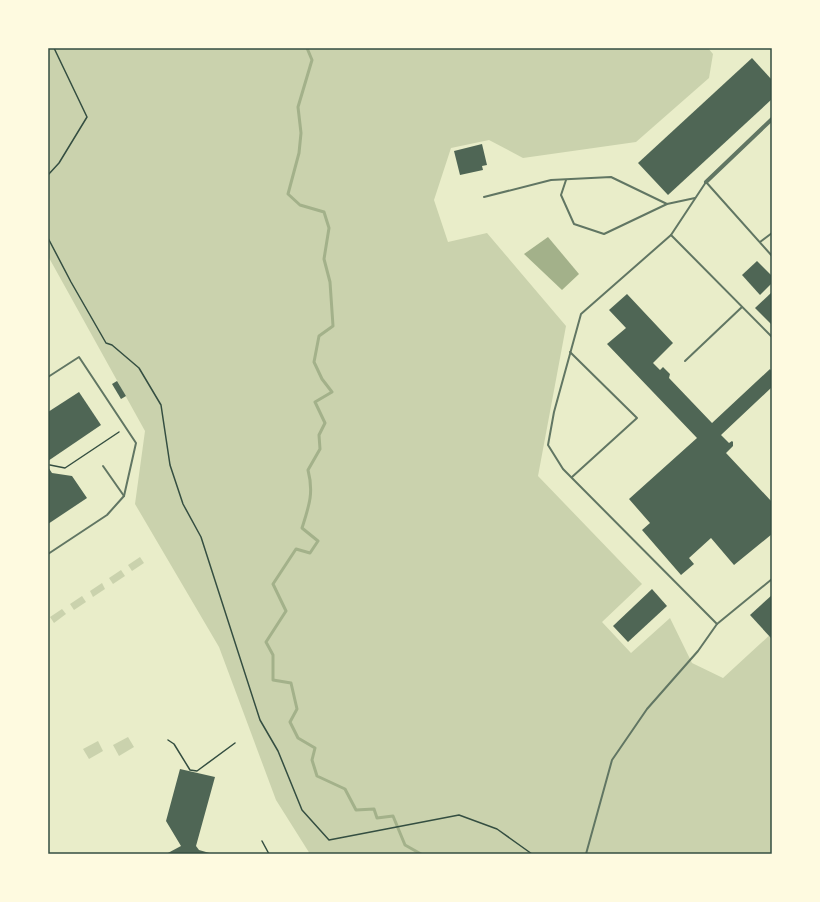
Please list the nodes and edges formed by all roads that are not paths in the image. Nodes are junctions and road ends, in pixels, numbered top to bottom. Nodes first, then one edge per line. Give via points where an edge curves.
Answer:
1 (772, 119) edge
2 (566, 179) junction
3 (706, 182) junction
4 (484, 197) dead end
5 (695, 198) junction
6 (666, 204) junction
7 (772, 233) edge
8 (671, 235) junction
9 (760, 242) junction
10 (772, 256) edge
11 (742, 307) junction
12 (772, 337) edge
13 (570, 352) junction
14 (685, 360) dead end
15 (48, 377) edge
16 (103, 466) dead end
17 (572, 477) junction
18 (124, 496) junction
19 (48, 554) edge
20 (772, 579) edge
21 (717, 624) junction
22 (586, 854) edge

1 - 3 street
2 - 4 lane via 551,180
2 - 6 lane via 611,177
2 - 6 lane via 561,195 574,224 604,234
3 - 5 lane
3 - 9 lane
5 - 6 lane
5 - 8 lane
7 - 9 lane
8 - 11 lane
8 - 13 lane via 581,314
9 - 10 lane
11 - 12 lane
11 - 14 lane
13 - 17 lane via 548,445 563,469
13 - 17 lane via 637,418
15 - 18 lane via 79,357 136,443
16 - 18 lane
17 - 21 lane
18 - 19 lane via 106,515
20 - 21 lane
21 - 22 lane via 698,651 647,710 612,760

